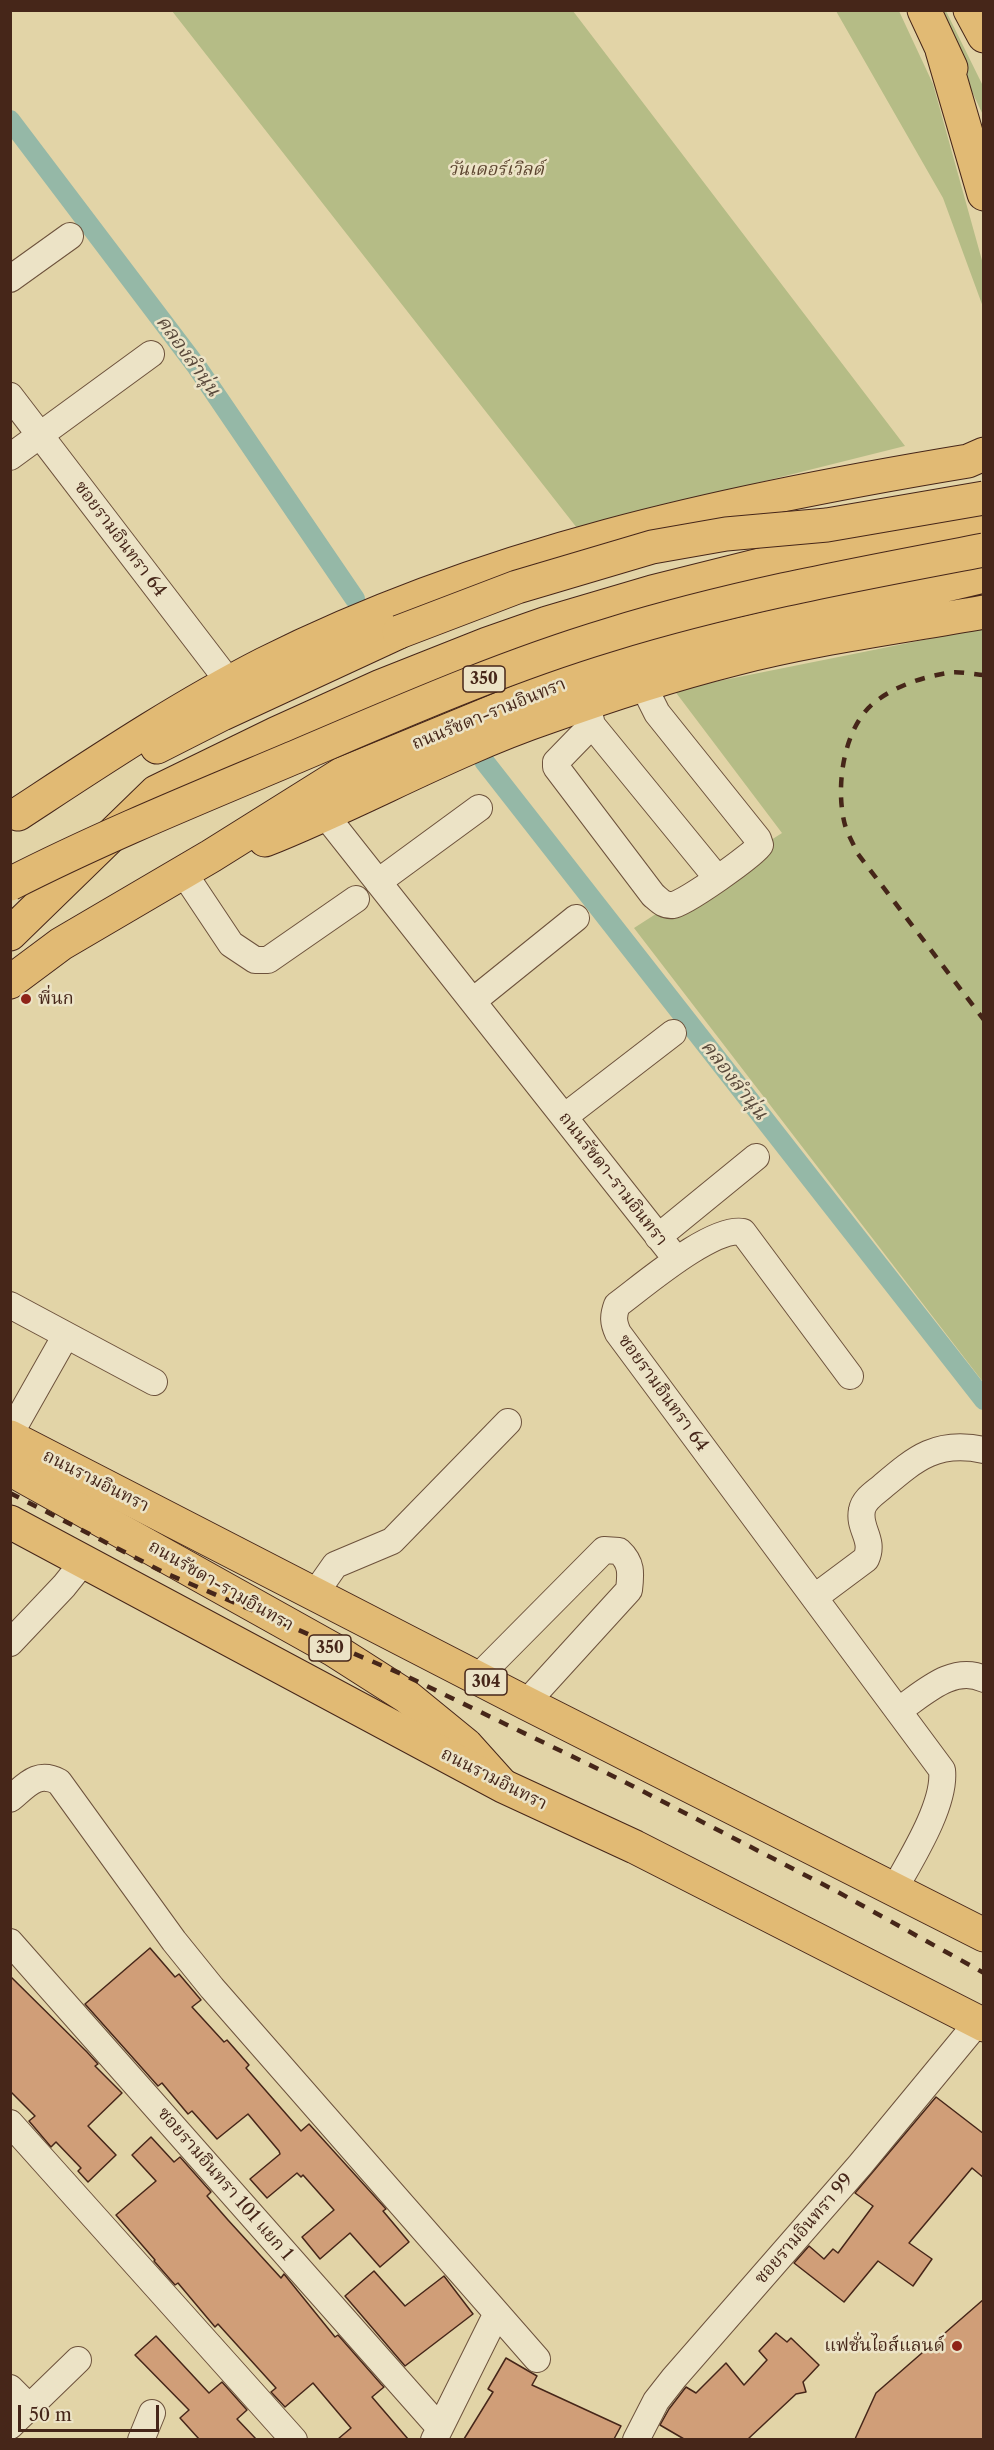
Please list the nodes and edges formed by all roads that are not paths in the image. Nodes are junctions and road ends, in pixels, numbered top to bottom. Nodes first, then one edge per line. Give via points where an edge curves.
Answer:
1 (924, 10) edge
2 (970, 10) edge
3 (984, 36) edge
4 (942, 50) junction
5 (984, 132) edge
6 (984, 194) edge
7 (69, 236) dead end
8 (10, 279) edge
9 (151, 354) dead end
10 (10, 396) edge
11 (41, 436) junction
12 (10, 457) edge
13 (978, 461) edge
14 (859, 481) junction
15 (984, 498) edge
16 (984, 520) edge
17 (984, 550) edge
18 (984, 576) edge
19 (984, 612) edge
20 (229, 682) junction
21 (643, 685) junction
22 (590, 715) junction
23 (156, 792) junction
24 (479, 808) dead end
25 (13, 813) edge
26 (326, 816) junction
27 (211, 856) junction
28 (183, 872) junction
29 (717, 879) junction
30 (378, 882) junction
31 (10, 884) edge
32 (356, 899) dead end
33 (576, 918) dead end
34 (13, 932) edge
35 (10, 982) edge
36 (472, 1001) junction
37 (673, 1033) dead end
38 (564, 1117) junction
39 (756, 1157) dead end
40 (658, 1237) junction
41 (677, 1260) junction
42 (10, 1305) edge
43 (66, 1335) junction
44 (850, 1376) dead end
45 (154, 1382) dead end
46 (508, 1422) dead end
47 (10, 1436) edge
48 (984, 1450) edge
49 (10, 1469) edge
50 (10, 1522) edge
51 (84, 1561) junction
52 (314, 1595) junction
53 (815, 1597) junction
54 (10, 1643) edge
55 (477, 1678) junction
56 (984, 1679) edge
57 (526, 1703) junction
58 (899, 1710) junction
59 (502, 1786) junction
60 (10, 1799) edge
61 (895, 1888) junction
62 (977, 1930) edge
63 (10, 1942) edge
64 (981, 2024) edge
65 (10, 2123) edge
66 (496, 2315) junction
67 (537, 2359) dead end
68 (78, 2360) dead end
69 (10, 2388) edge
70 (29, 2407) junction
71 (152, 2413) dead end
72 (10, 2426) edge
73 (436, 2433) edge
74 (141, 2439) edge
75 (294, 2439) edge
76 (636, 2439) edge

1 - 4 main road
2 - 3 main road
4 - 5 main road
4 - 6 main road
7 - 8 street
9 - 11 street
10 - 11 street, ซอยรามอินทรา 64
11 - 12 street
11 - 20 street, ซอยรามอินทรา 64
13 - 14 main road
14 - 20 main road via 649,524 516,562 353,623
14 - 23 main road via 800,502 677,563 489,624 364,675 233,741
15 - 25 main road, bridge via 836,524 726,534 652,547 516,587 399,632 222,714 115,770
16 - 23 main road, 350 via 780,560 547,623 381,686
17 - 31 main road, ถนนรัชดา-รามอินทรา / 350, bridge via 718,605 565,649 392,716 97,842
18 - 27 main road, ถนนรัชดา-รามอินทรา / 350 via 644,657 558,685 342,774
19 - 21 main road via 777,649
20 - 25 main road
21 - 22 main road
21 - 29 street via 657,713 760,842 759,848
22 - 26 main road via 546,717 447,757
22 - 29 street
22 - 29 street via 556,767 653,895 665,905 675,905
23 - 34 main road, 350
24 - 30 street
26 - 27 main road
26 - 30 street, ถนนรัชดา-รามอินทรา
27 - 28 main road, ถนนรัชดา-รามอินทรา / 350
28 - 32 street via 231,944 255,960 268,960
28 - 35 main road, ถนนรัชดา-รามอินทรา / 350 via 61,944
30 - 36 street, ถนนรัชดา-รามอินทรา
33 - 36 street
36 - 38 street, ถนนรัชดา-รามอินทรา
37 - 38 street
38 - 40 street, ถนนรัชดา-รามอินทรา
39 - 40 street
40 - 41 street, ถนนรัชดา-รามอินทรา
41 - 44 street, ซอยรามอินทรา 64 via 723,1233 743,1232
41 - 53 street, ซอยรามอินทรา 64 via 617,1305 614,1325
42 - 43 street
43 - 45 street
43 - 47 street
46 - 52 street via 392,1541 335,1565
47 - 52 main road, ถนนรามอินทรา / 304
48 - 53 street via 954,1448 927,1453 867,1499 861,1514 870,1550 866,1559
49 - 59 main road, ถนนรัชดา-รามอินทรา / 350 via 334,1650 406,1696 446,1726
50 - 51 main road, ถนนรามอินทรา
51 - 54 street
51 - 59 main road, ถนนรามอินทรา
52 - 55 main road, ถนนรามอินทรา / 304
53 - 58 street, ซอยรามอินทรา 64
55 - 57 main road, ถนนรามอินทรา / 304
55 - 57 street via 604,1550 619,1551 632,1571 629,1590
56 - 58 street via 966,1674 952,1677
57 - 61 main road, ถนนรามอินทรา / 304
58 - 61 street, ซอยรามอินทรา 64 via 942,1770 944,1781 922,1840
59 - 64 main road, ถนนรามอินทรา via 635,1847
60 - 66 street via 37,1778 49,1777 59,1782 212,1988
61 - 62 main road, ถนนรามอินทรา / 304
63 - 73 street, ซอยรามอินทรา 101 แยก 1
64 - 76 street, ซอยรามอินทรา 99 via 674,2378 656,2401
65 - 75 street
66 - 67 street
66 - 73 street
68 - 70 street
69 - 70 street
70 - 72 street
71 - 74 street

